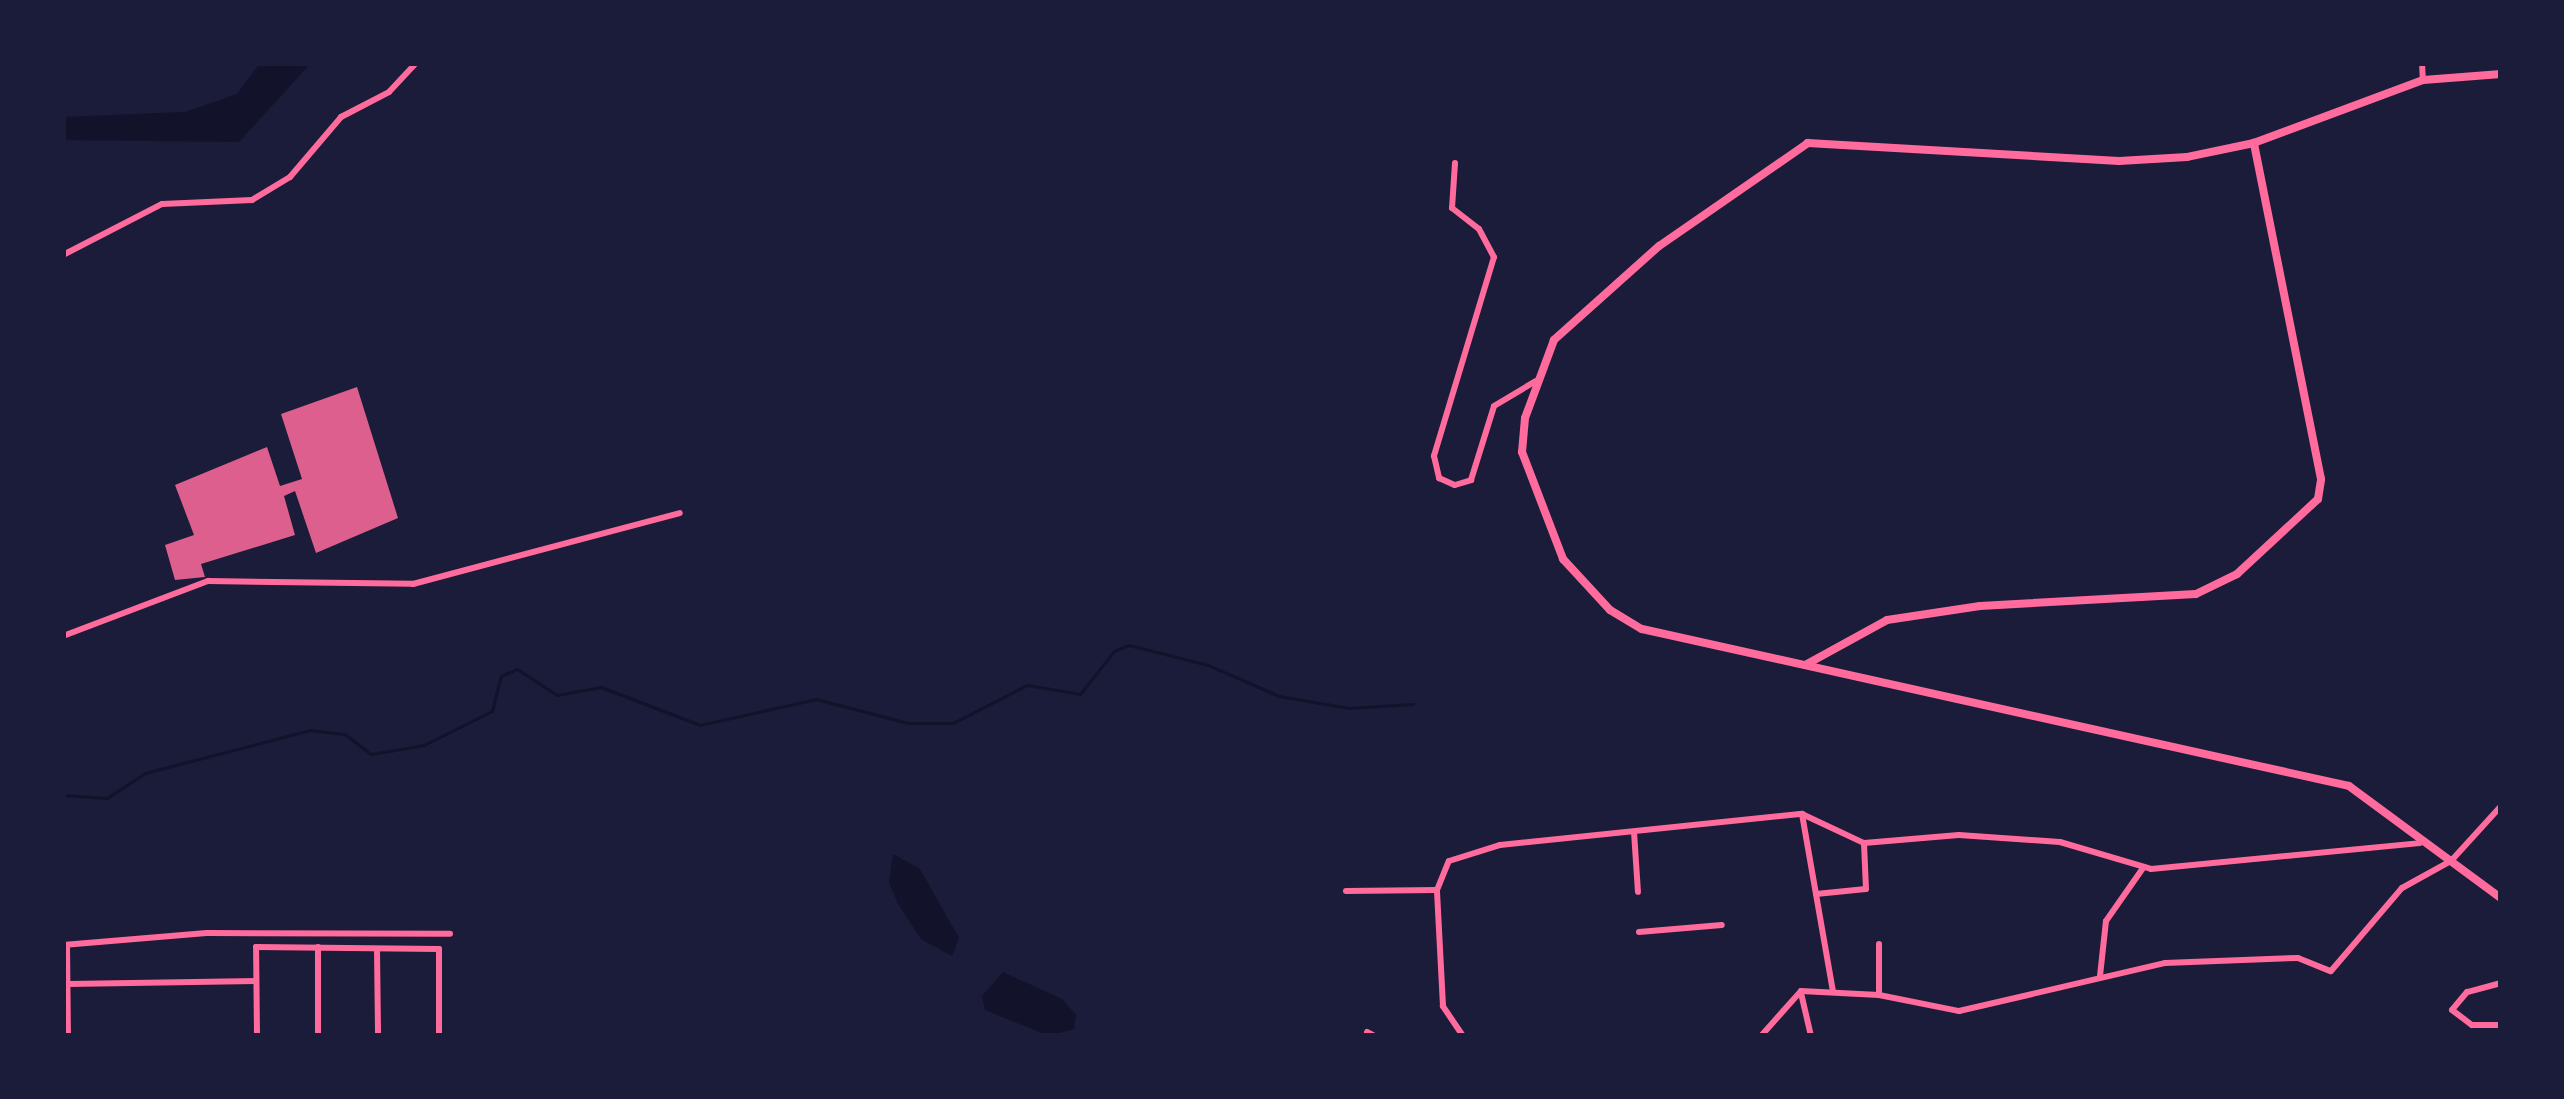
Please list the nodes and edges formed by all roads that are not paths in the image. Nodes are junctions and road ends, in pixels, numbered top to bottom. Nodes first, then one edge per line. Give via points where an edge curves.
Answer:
1 (416, 63) edge
2 (2422, 63) edge
3 (2501, 74) edge
4 (2423, 80) junction
5 (2254, 143) junction
6 (1455, 163) dead end
7 (63, 255) edge
8 (1536, 380) junction
9 (680, 512) dead end
10 (63, 636) edge
11 (1806, 664) junction
12 (2501, 806) edge
13 (1802, 814) junction
14 (1634, 832) junction
15 (2420, 843) junction
16 (1864, 844) junction
17 (2451, 861) junction
18 (2143, 868) junction
19 (1437, 890) junction
20 (1346, 891) dead end
21 (1638, 892) dead end
22 (1816, 894) junction
23 (2501, 898) edge
24 (1722, 926) dead end
25 (1640, 932) dead end
26 (450, 934) dead end
27 (1879, 944) dead end
28 (65, 945) edge
29 (318, 947) junction
30 (377, 948) junction
31 (2100, 976) junction
32 (256, 981) junction
33 (2501, 983) edge
34 (68, 984) junction
35 (1801, 991) junction
36 (1833, 991) junction
37 (1880, 995) junction
38 (2501, 1025) edge
39 (68, 1036) edge
40 (256, 1036) edge
41 (318, 1036) edge
42 (379, 1036) edge
43 (439, 1036) edge
44 (1462, 1036) edge
45 (1761, 1036) edge
46 (1811, 1036) edge

1 - 7 street via 389,92 341,117 290,177 263,194 233,204 161,203
2 - 4 street
3 - 4 street
4 - 5 street
5 - 8 street via 2119,161 1808,143 1594,300 1554,340
5 - 11 street via 2321,479 2318,499 2236,574 2196,594 1980,606 1887,620
6 - 8 street via 1451,208 1494,257 1435,456 1438,478 1471,480 1494,406
8 - 11 street via 1522,452 1529,483 1563,560 1587,587 1642,629
9 - 10 street via 412,584 208,581
11 - 15 street via 2349,786
12 - 17 street
13 - 14 street
13 - 16 street
13 - 22 street
14 - 19 street via 1500,844 1449,861
14 - 21 street
15 - 17 street
15 - 18 street
16 - 18 street via 1958,835 2060,842
16 - 22 street via 1866,890
17 - 23 street
17 - 31 street via 2402,888 2331,971 2298,958 2246,958
18 - 31 street via 2106,921
19 - 20 street
19 - 44 street via 1443,1006
22 - 36 street
24 - 25 street
26 - 28 street via 207,933
27 - 37 street
28 - 34 street
29 - 30 street
29 - 32 street via 256,947
29 - 41 street
30 - 42 street
30 - 43 street via 439,949
31 - 37 street via 1959,1011
32 - 34 street
32 - 40 street
33 - 38 street via 2467,992 2452,1010 2472,1025
34 - 39 street
35 - 36 street
35 - 45 street
35 - 46 street
36 - 37 street

